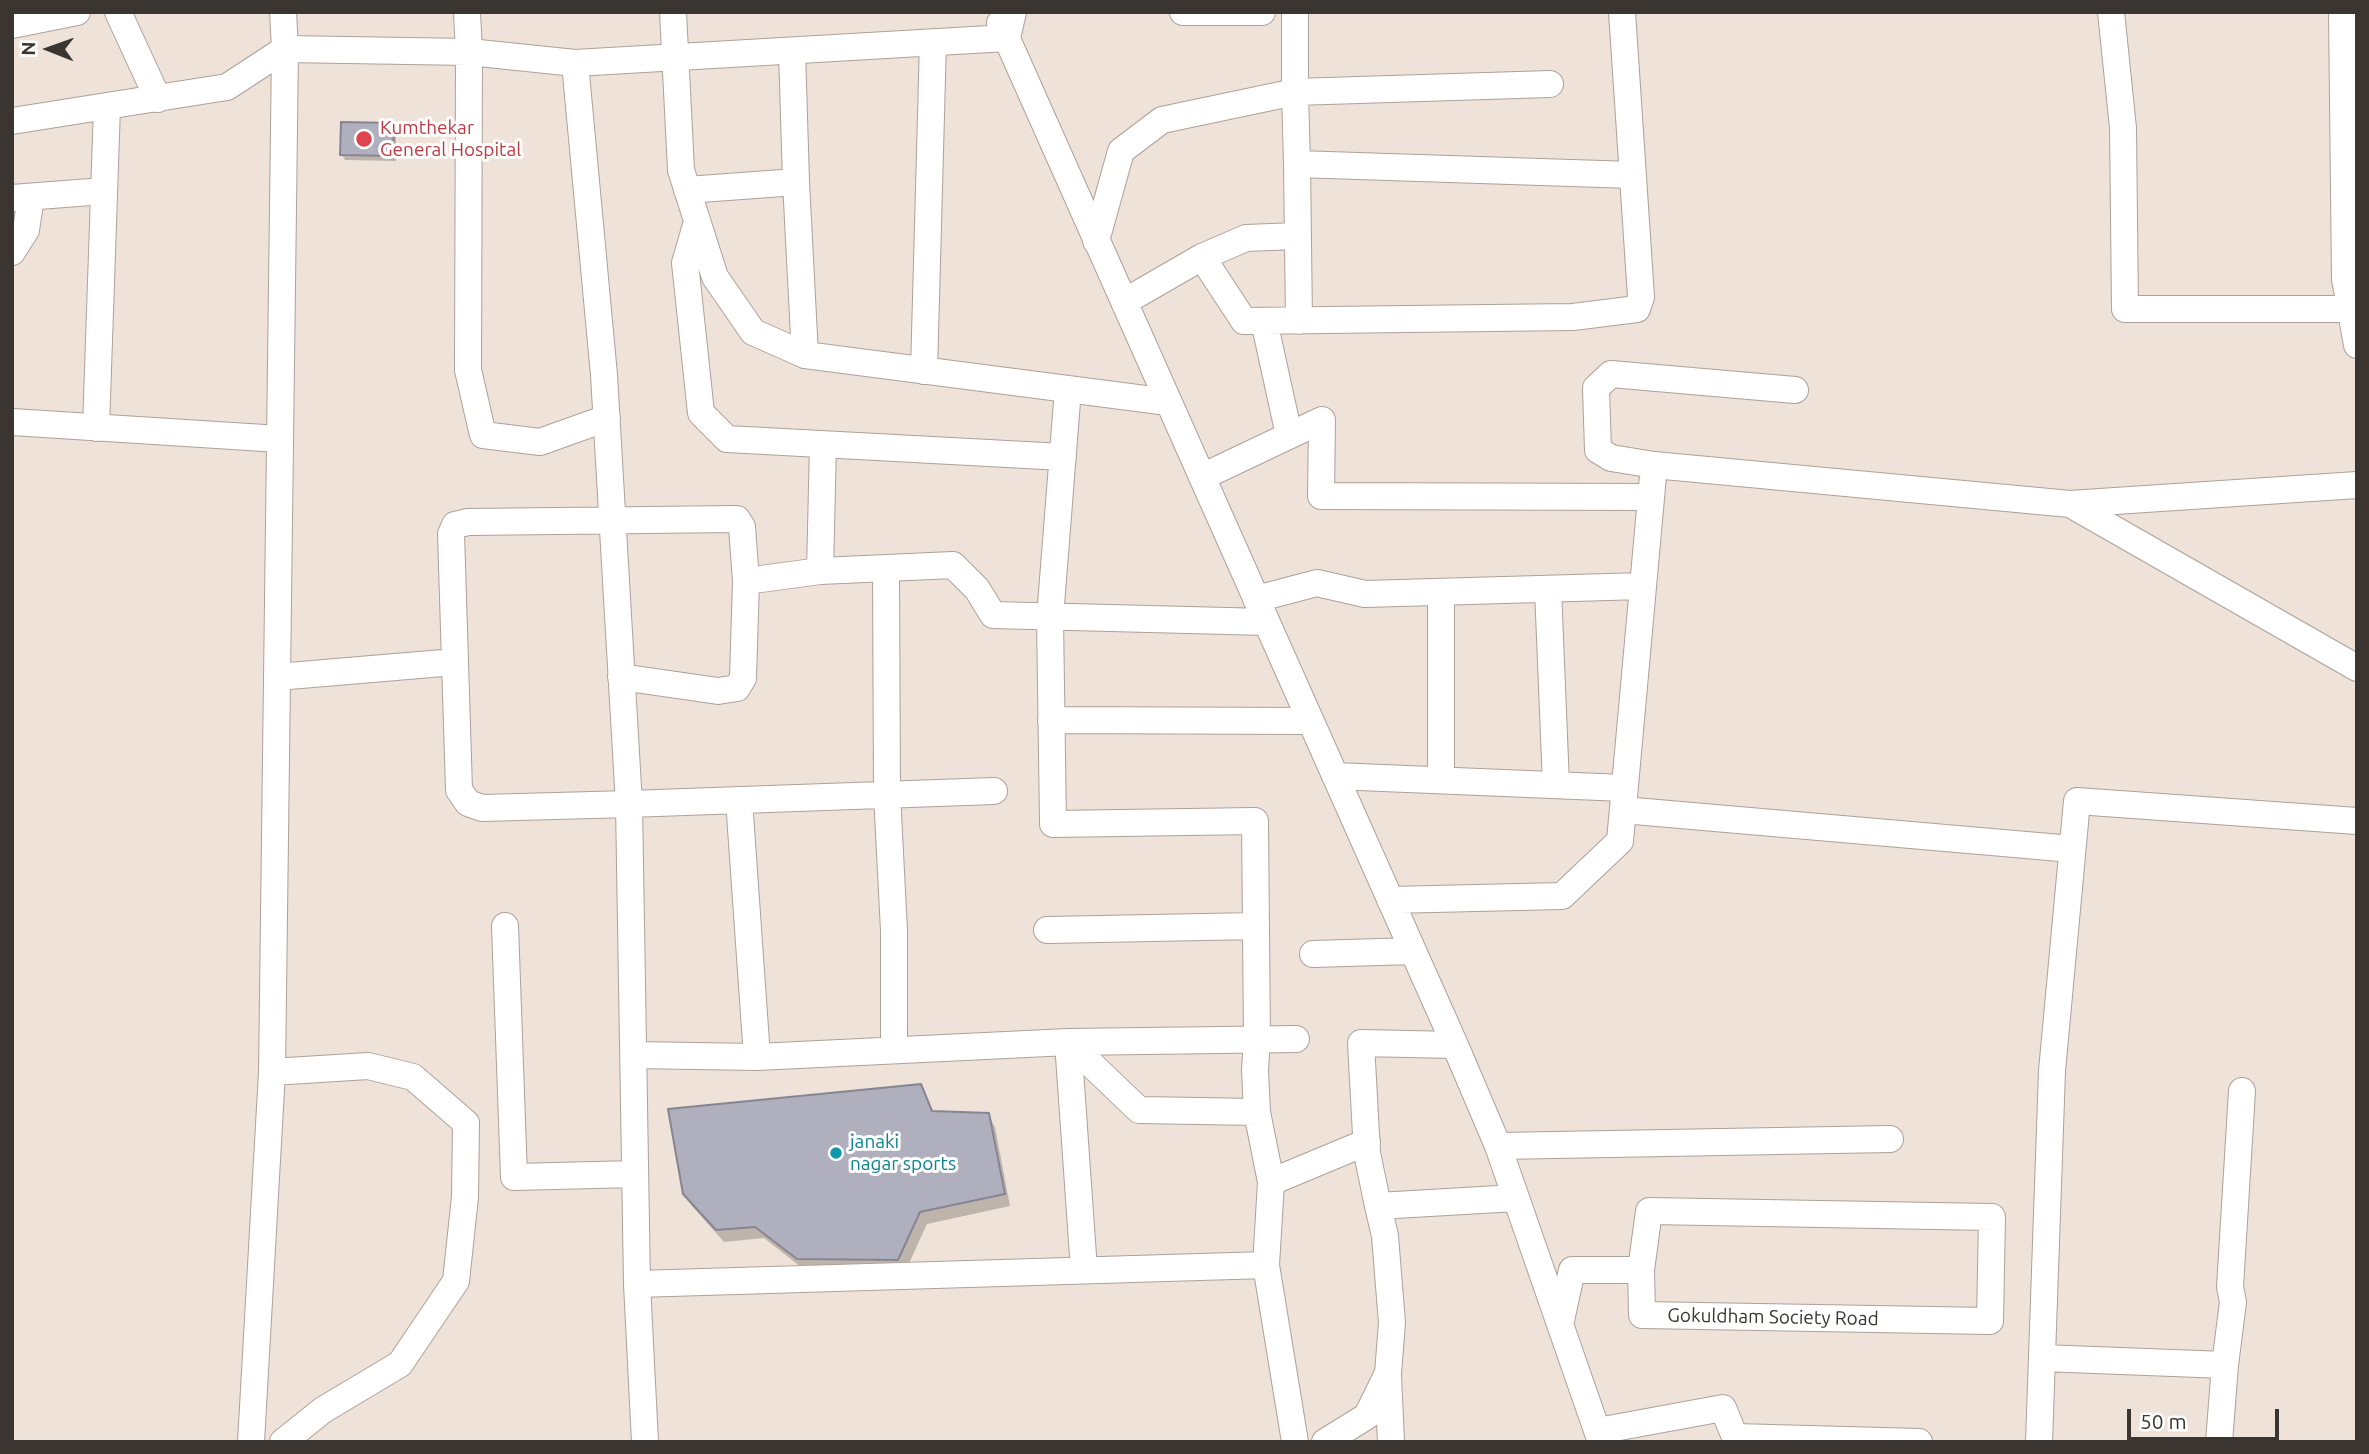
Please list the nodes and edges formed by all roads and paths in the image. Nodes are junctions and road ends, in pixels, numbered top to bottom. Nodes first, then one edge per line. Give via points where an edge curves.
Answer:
1 (77, 12) edge
2 (118, 12) edge
3 (283, 12) edge
4 (467, 12) edge
5 (673, 12) edge
6 (996, 12) edge
7 (1013, 12) edge
8 (1184, 12) edge
9 (1262, 12) edge
10 (1295, 12) edge
11 (1622, 12) edge
12 (2110, 12) edge
13 (2342, 12) edge
14 (12, 25) edge
15 (1007, 38) junction
16 (933, 42) junction
17 (285, 50) junction
18 (792, 51) junction
19 (469, 52) junction
20 (677, 57) junction
21 (575, 63) junction
22 (1550, 84) dead end
23 (1295, 92) junction
24 (158, 99) junction
25 (107, 107) junction
26 (12, 121) edge
27 (1297, 164) junction
28 (1632, 176) junction
29 (796, 182) junction
30 (687, 190) junction
31 (104, 191) junction
32 (22, 198) edge
33 (697, 222) junction
34 (1297, 236) junction
35 (1096, 241) junction
36 (12, 252) edge
37 (1202, 257) junction
38 (1124, 302) junction
39 (2351, 309) junction
40 (1264, 321) junction
41 (1299, 321) junction
42 (2357, 345) edge
43 (805, 355) junction
44 (924, 371) junction
45 (1068, 389) junction
46 (1795, 390) dead end
47 (1168, 402) junction
48 (607, 418) junction
49 (12, 422) edge
50 (96, 428) junction
51 (1289, 435) junction
52 (280, 439) junction
53 (823, 444) junction
54 (1063, 457) junction
55 (1654, 466) junction
56 (1202, 477) junction
57 (2357, 485) edge
58 (1651, 497) junction
59 (2070, 504) junction
60 (612, 519) junction
61 (886, 568) junction
62 (820, 571) junction
63 (746, 581) junction
64 (1643, 586) junction
65 (1548, 589) junction
66 (1441, 593) junction
67 (1261, 610) junction
68 (1050, 617) junction
69 (455, 662) junction
70 (2357, 668) edge
71 (277, 677) junction
72 (621, 677) junction
73 (1051, 720) junction
74 (1310, 721) junction
75 (1335, 776) junction
76 (1441, 780) junction
77 (1556, 785) junction
78 (994, 791) dead end
79 (887, 794) junction
80 (1623, 799) junction
81 (739, 800) junction
82 (629, 804) junction
83 (2357, 821) edge
84 (2072, 849) junction
85 (1390, 900) junction
86 (505, 926) dead end
87 (1256, 926) junction
88 (1047, 930) dead end
89 (1413, 951) junction
90 (1312, 954) dead end
91 (1296, 1039) dead end
92 (1257, 1040) junction
93 (1068, 1042) junction
94 (1455, 1045) junction
95 (894, 1050) junction
96 (634, 1055) junction
97 (757, 1057) junction
98 (272, 1072) junction
99 (2242, 1091) dead end
100 (1257, 1112) junction
101 (1890, 1139) dead end
102 (1367, 1142) junction
103 (1498, 1146) junction
104 (635, 1174) junction
105 (1271, 1182) junction
106 (1516, 1198) junction
107 (1378, 1206) junction
108 (1266, 1265) junction
109 (1084, 1270) junction
110 (1642, 1270) junction
111 (637, 1284) junction
112 (1560, 1325) junction
113 (2042, 1358) junction
114 (2225, 1365) junction
115 (1388, 1373) junction
116 (1599, 1437) edge
117 (1736, 1439) edge
118 (251, 1442) edge
119 (283, 1442) edge
120 (645, 1442) edge
121 (1295, 1442) edge
122 (1325, 1442) edge
123 (1391, 1442) edge
124 (1919, 1442) edge
125 (2039, 1442) edge
126 (2219, 1442) edge

1 - 14 street
2 - 24 street
3 - 17 street
4 - 19 street
5 - 20 street
6 - 15 street
7 - 15 street
8 - 9 street
10 - 23 street
11 - 28 street
12 - 39 street via 2123,128 2125,309
13 - 39 street via 2346,279
15 - 16 street
15 - 35 street
16 - 18 street
16 - 44 street
17 - 19 street
17 - 24 street via 227,87
17 - 52 street
18 - 20 street
18 - 29 street
19 - 21 street
19 - 48 street via 468,370 483,435 540,442
20 - 21 street
20 - 30 street via 681,170
21 - 48 street
22 - 23 street
23 - 27 street
23 - 35 street via 1162,120 1121,151
24 - 25 street
25 - 26 street
25 - 31 street
27 - 28 street
27 - 34 street
28 - 41 street via 1641,297 1637,309 1573,317
29 - 30 street
29 - 43 street
30 - 33 street
31 - 32 street
31 - 50 street
32 - 36 street via 26,229
33 - 43 street via 715,277 753,332
33 - 53 street via 685,263 701,413 727,439
34 - 37 street via 1246,238
34 - 41 street
35 - 38 street
37 - 38 street
37 - 40 street via 1244,321
38 - 47 street
39 - 42 street
40 - 41 street
40 - 51 street
43 - 44 street
44 - 45 street
45 - 47 street
45 - 54 street
46 - 55 street via 1611,374 1596,388 1598,450 1611,458
47 - 56 street
48 - 60 street
49 - 50 street
50 - 52 street
51 - 56 street
51 - 58 street via 1322,420 1321,496
52 - 71 street
53 - 54 street
53 - 62 street
54 - 68 street
55 - 58 street
55 - 59 street
56 - 67 street
57 - 59 street
58 - 64 street
59 - 70 street
60 - 63 street via 737,519
60 - 69 street via 455,525 451,534
60 - 72 street
61 - 62 street
61 - 68 street via 953,565 977,589 993,615
61 - 79 street
62 - 63 street
63 - 72 street via 743,678 737,688 718,691
64 - 65 street
64 - 80 street
65 - 66 street
65 - 77 street
66 - 67 street via 1365,594 1317,583
66 - 76 street
67 - 68 street
67 - 74 street
68 - 73 street
69 - 71 street
69 - 82 street via 459,790 468,803 482,808
71 - 98 street
72 - 82 street
73 - 74 street
73 - 87 street via 1052,824 1255,821
74 - 75 street
75 - 76 street
75 - 85 street
76 - 77 street
77 - 80 street
78 - 79 street
79 - 81 street
79 - 95 street
80 - 84 street
80 - 85 street via 1620,841 1562,896
81 - 82 street
81 - 97 street
82 - 96 street
83 - 84 street via 2077,801
84 - 113 street via 2052,1071
85 - 89 street
86 - 104 street via 514,1177
87 - 88 street
87 - 92 street
89 - 90 street
89 - 94 street
91 - 92 street
92 - 93 street
92 - 100 street
93 - 95 street
93 - 100 street via 1139,1110
93 - 109 street
94 - 102 street via 1361,1043
94 - 103 street
95 - 97 street
96 - 97 street
96 - 104 street
98 - 118 street
98 - 119 street via 368,1066 413,1077 466,1123 465,1197 456,1280 400,1364 323,1410
99 - 114 street via 2230,1287 2233,1303
100 - 105 street
101 - 103 street
102 - 105 street
102 - 107 street
103 - 106 street
104 - 111 street
105 - 108 street
106 - 107 street
106 - 112 street
107 - 115 street via 1392,1323
108 - 109 street
108 - 121 street
109 - 111 street
110 - 110 street, Gokuldham Society Road via 1642,1315 1990,1321 1992,1217 1649,1211
110 - 112 street via 1572,1270
111 - 120 street
112 - 116 street
113 - 114 street
113 - 125 street
114 - 126 street
115 - 122 street via 1367,1416
115 - 123 street
116 - 117 street via 1723,1408
117 - 124 street

